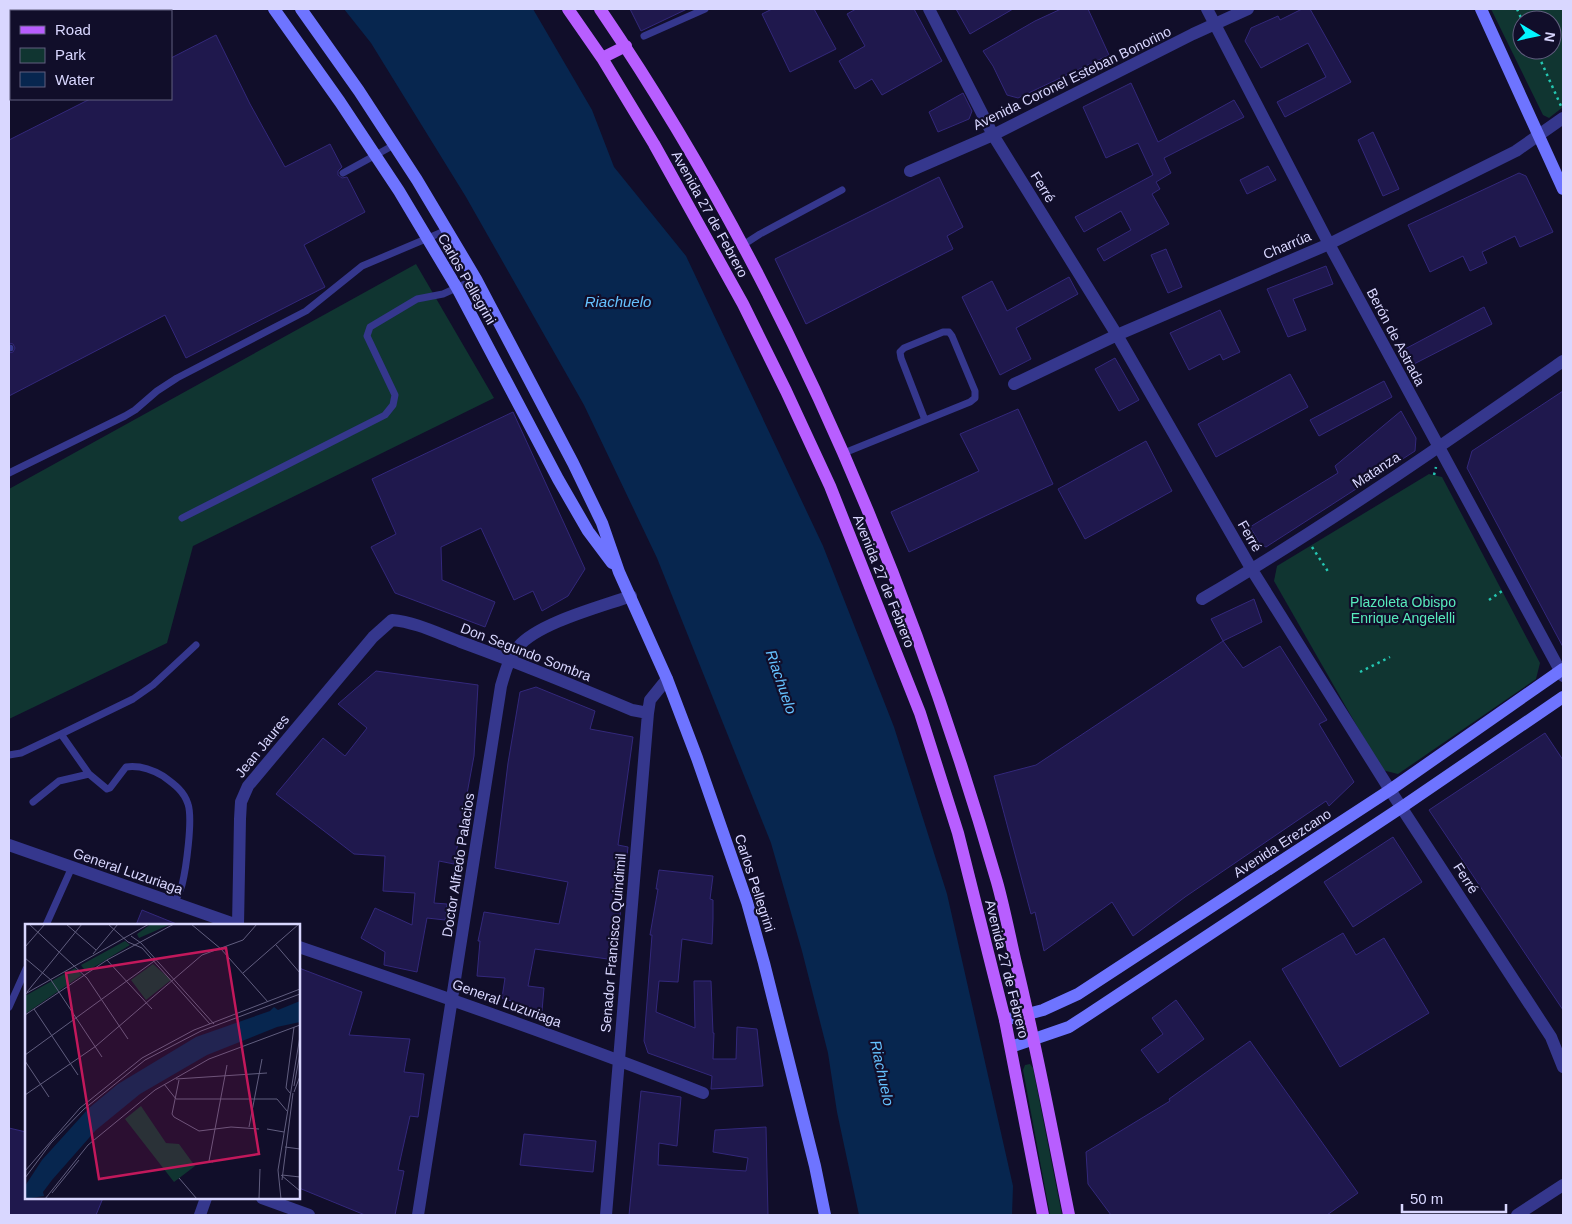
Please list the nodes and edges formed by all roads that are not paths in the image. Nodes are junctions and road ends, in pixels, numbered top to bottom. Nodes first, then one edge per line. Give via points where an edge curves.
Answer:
1 (274, 9) edge
2 (301, 9) edge
3 (568, 9) edge
4 (600, 9) edge
5 (705, 9) edge
6 (929, 9) edge
7 (1207, 9) edge
8 (1248, 9) edge
9 (1481, 9) edge
10 (1214, 24) junction
11 (644, 36) dead end
12 (626, 46) junction
13 (602, 58) junction
14 (1563, 118) edge
15 (993, 135) junction
16 (1540, 135) junction
17 (394, 145) junction
18 (375, 156) junction
19 (910, 172) dead end
20 (343, 173) dead end
21 (1563, 189) edge
22 (842, 190) dead end
23 (447, 230) junction
24 (427, 239) junction
25 (1329, 244) junction
26 (743, 245) junction
27 (476, 279) junction
28 (457, 288) junction
29 (1116, 335) junction
30 (1563, 361) edge
31 (1014, 384) dead end
32 (925, 420) junction
33 (1440, 447) junction
34 (844, 454) junction
35 (9, 473) edge
36 (182, 518) dead end
37 (1252, 570) junction
38 (619, 572) junction
39 (631, 596) junction
40 (1202, 599) dead end
41 (392, 620) joint
42 (196, 645) dead end
43 (510, 659) junction
44 (1562, 672) edge
45 (667, 679) junction
46 (1563, 697) edge
47 (648, 713) junction
48 (61, 734) junction
49 (9, 755) edge
50 (89, 774) junction
51 (1390, 790) junction
52 (33, 802) dead end
53 (1402, 807) junction
54 (9, 845) edge
55 (72, 867) junction
56 (175, 903) junction
57 (46, 924) edge
58 (234, 924) edge
59 (237, 924) edge
60 (300, 946) edge
61 (25, 971) edge
62 (452, 999) junction
63 (9, 1008) edge
64 (1028, 1014) junction
65 (1005, 1020) junction
66 (1034, 1040) junction
67 (1011, 1047) junction
68 (618, 1060) junction
69 (1563, 1067) edge
70 (703, 1093) dead end
71 (1563, 1185) edge
72 (206, 1199) edge
73 (265, 1199) edge
74 (200, 1215) edge
75 (309, 1215) edge
76 (418, 1215) edge
77 (606, 1215) edge
78 (825, 1215) edge
79 (1043, 1215) edge
80 (1069, 1215) edge
81 (1517, 1215) edge

1 - 18 main road, Carlos Pellegrini
2 - 17 main road, Carlos Pellegrini
3 - 13 main road, Avenida 27 de Febrero
4 - 12 main road, Avenida 27 de Febrero
5 - 11 lane
6 - 15 street, Ferré
7 - 10 street, Berón de Astrada
8 - 10 street, Avenida Coronel Esteban Bonorino
9 - 16 main road
10 - 15 street, Avenida Coronel Esteban Bonorino
10 - 25 street, Berón de Astrada
12 - 13 main road
12 - 26 main road, Avenida 27 de Febrero
13 - 65 main road, Avenida 27 de Febrero via 743,304 830,486 920,714 958,833
14 - 16 street, Charrúa
15 - 19 street, Avenida Coronel Esteban Bonorino
15 - 29 street, Ferré
16 - 21 main road
16 - 25 street, Charrúa via 1516,151
17 - 18 lane
17 - 23 main road, Carlos Pellegrini
18 - 20 lane
18 - 24 main road, Carlos Pellegrini
22 - 26 lane
23 - 24 lane
23 - 27 main road, Carlos Pellegrini
24 - 28 main road, Carlos Pellegrini
24 - 35 lane via 362,266 306,311 177,378 125,416
25 - 29 street, Charrúa
25 - 33 street, Berón de Astrada
26 - 34 main road, Avenida 27 de Febrero via 779,313
27 - 28 lane
27 - 38 main road, Carlos Pellegrini via 573,463 602,523
28 - 36 lane via 417,299 370,327 367,336 395,395 393,405 385,415
28 - 38 main road, Carlos Pellegrini via 558,479 588,531
29 - 31 street, Charrúa
29 - 37 street, Ferré
30 - 33 street, Matanza
32 - 32 lane via 975,398 975,391 949,332 900,352
32 - 34 lane
33 - 37 street, Matanza
33 - 44 street, Berón de Astrada
34 - 64 main road, Avenida 27 de Febrero via 903,600 949,728 997,885
37 - 40 street, Matanza
37 - 51 street, Ferré
38 - 39 main road, Carlos Pellegrini
39 - 43 street, Doctor Alfredo Palacios via 537,631 517,648
39 - 45 main road, Carlos Pellegrini
41 - 43 street, Don Segundo Sombra
41 - 59 street, Jean Jaures via 373,637 248,786 241,802
42 - 48 lane via 133,699
43 - 47 street, Don Segundo Sombra via 632,710
43 - 62 street, Doctor Alfredo Palacios via 501,686
44 - 51 main road, Avenida Erezcano
45 - 47 street, Senador Francisco Quindimil via 650,700
45 - 78 main road, Carlos Pellegrini via 747,902
46 - 53 main road
47 - 68 street, Senador Francisco Quindimil
48 - 49 lane via 21,753
48 - 50 lane
50 - 52 lane via 59,781
50 - 56 lane via 110,788 126,767 136,766 154,771 180,790 190,814 184,875
51 - 53 street, Ferré
51 - 64 main road, Avenida Erezcano via 1078,994
53 - 66 main road via 1069,1027
53 - 69 street, Ferré via 1551,1037
54 - 55 street, General Luzuriaga
55 - 56 street, General Luzuriaga
55 - 57 lane
56 - 58 street, General Luzuriaga
60 - 62 street, General Luzuriaga
61 - 63 lane
62 - 68 street, General Luzuriaga
62 - 76 street, Doctor Alfredo Palacios
64 - 65 main road, Avenida Erezcano
64 - 66 main road, Avenida 27 de Febrero
65 - 67 main road, Avenida 27 de Febrero
66 - 67 main road
66 - 80 main road, Avenida 27 de Febrero
67 - 79 main road, Avenida 27 de Febrero
68 - 70 street, General Luzuriaga
68 - 77 street, Senador Francisco Quindimil
71 - 81 street
72 - 74 street
73 - 75 street

